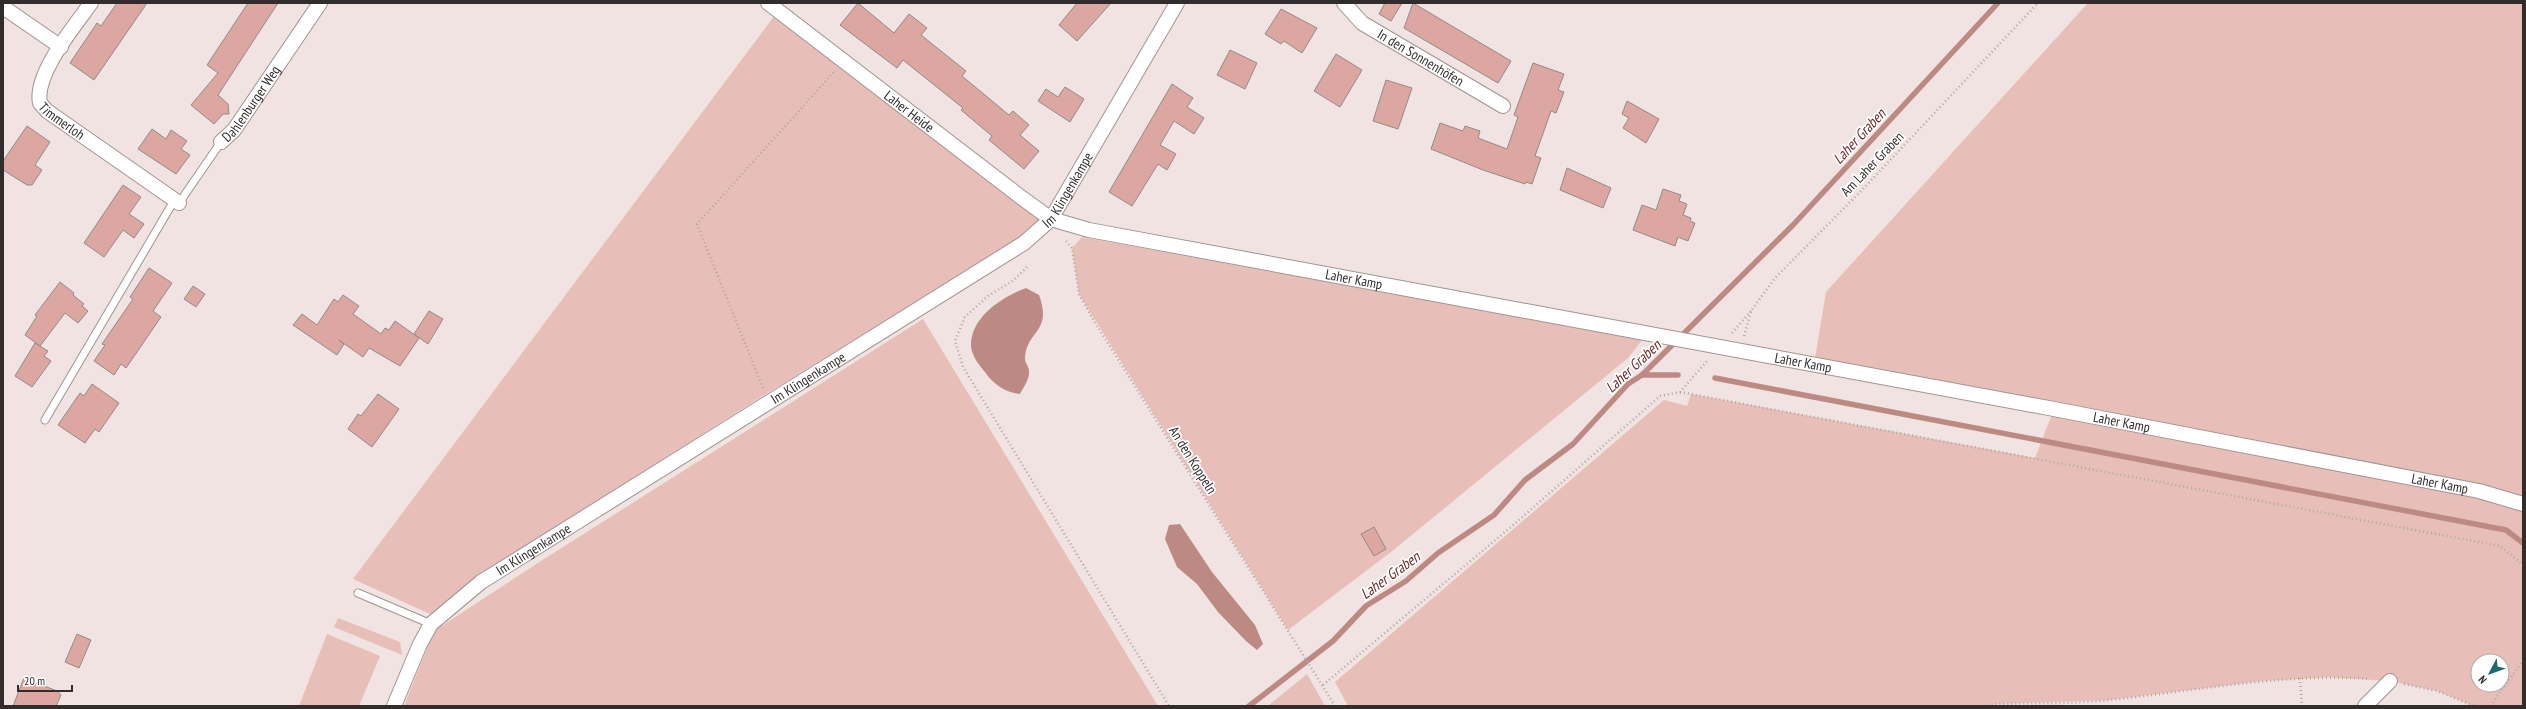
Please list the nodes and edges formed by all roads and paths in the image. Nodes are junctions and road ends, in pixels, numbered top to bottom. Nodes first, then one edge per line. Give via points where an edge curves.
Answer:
1 (91, 3) edge
2 (320, 3) edge
3 (768, 3) edge
4 (1177, 3) edge
5 (1344, 3) edge
6 (2038, 3) edge
7 (3, 7) edge
8 (61, 47) junction
9 (844, 62) junction
10 (1503, 106) dead end
11 (221, 142) joint
12 (177, 201) junction
13 (1051, 219) junction
14 (1027, 267) dead end
15 (1751, 311) junction
16 (1719, 347) junction
17 (1740, 351) junction
18 (1680, 392) junction
19 (768, 401) junction
20 (45, 420) dead end
21 (2523, 504) edge
22 (2523, 565) edge
23 (358, 593) dead end
24 (430, 624) junction
25 (2523, 661) edge
26 (2300, 678) junction
27 (2390, 681) junction
28 (1323, 685) junction
29 (394, 706) edge
30 (1169, 706) edge
31 (1335, 706) edge
32 (1992, 706) edge
33 (2302, 706) edge
34 (2365, 706) edge
35 (2474, 706) edge
36 (2490, 706) edge

1 - 8 street, Timmerloh
2 - 11 street, Dahlenburger Weg via 234,130
3 - 9 street, Laher Heide
4 - 13 street, Im Klingenkampe
5 - 10 street, In den Sonnenhöfen via 1362,23
6 - 15 path, Am Laher Graben via 1775,278
7 - 8 street
8 - 12 street, Timmerloh via 40,85 40,103
9 - 13 street, Laher Heide
9 - 19 path via 697,224
11 - 12 lane, Dahlenburger Weg
12 - 20 lane, Dahlenburger Weg
13 - 16 street, Laher Kamp via 1089,230
13 - 19 street, Im Klingenkampe via 1024,243
13 - 28 path, An den Koppeln via 1072,248 1080,294 1094,321
14 - 30 path via 965,317 955,340 963,367
15 - 16 path
15 - 17 path, Am Laher Graben
16 - 17 street, Laher Kamp
16 - 18 path
17 - 21 street, Laher Kamp via 2456,486
18 - 22 path via 2500,546
18 - 28 path via 1660,396 1511,527
19 - 24 street, Im Klingenkampe via 481,582
23 - 24 lane
24 - 29 street, Im Klingenkampe
25 - 36 path
26 - 27 path
26 - 32 path via 2108,700
26 - 33 path
27 - 34 street
27 - 35 path via 2437,691
28 - 31 path, An den Koppeln

